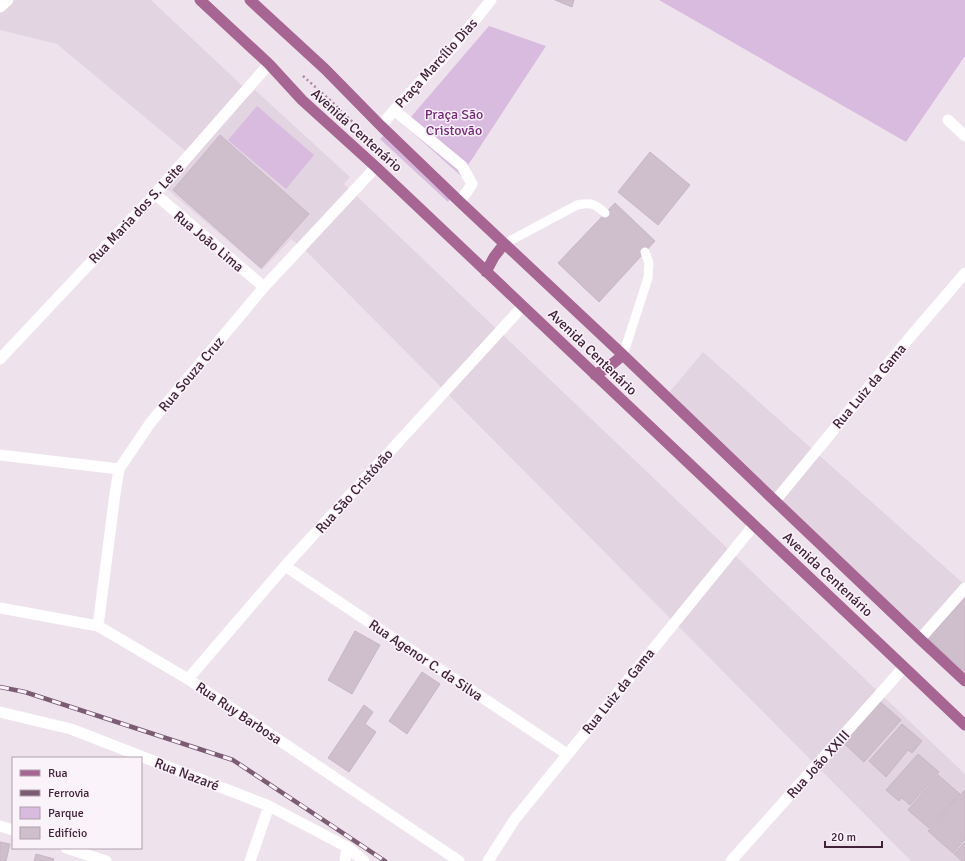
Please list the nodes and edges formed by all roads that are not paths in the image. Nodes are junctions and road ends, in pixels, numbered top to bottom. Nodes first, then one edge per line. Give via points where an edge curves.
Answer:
1 (8, 0) edge
2 (200, 0) edge
3 (250, 0) edge
4 (491, 0) edge
5 (0, 7) edge
6 (269, 64) junction
7 (394, 110) junction
8 (948, 120) dead end
9 (381, 126) junction
10 (965, 136) edge
11 (376, 167) junction
12 (154, 194) junction
13 (460, 202) junction
14 (605, 213) dead end
15 (504, 244) junction
16 (645, 252) dead end
17 (486, 272) junction
18 (965, 273) edge
19 (264, 287) junction
20 (523, 306) junction
21 (623, 355) junction
22 (0, 359) edge
23 (595, 375) junction
24 (0, 455) edge
25 (120, 469) junction
26 (775, 501) junction
27 (754, 525) junction
28 (285, 566) junction
29 (965, 588) edge
30 (0, 608) edge
31 (98, 626) junction
32 (920, 639) junction
33 (904, 667) junction
34 (188, 679) junction
35 (965, 681) edge
36 (0, 712) edge
37 (964, 722) edge
38 (568, 754) junction
39 (269, 806) junction
40 (0, 826) edge
41 (12, 830) edge
42 (347, 847) junction
43 (69, 849) edge
44 (106, 861) edge
45 (250, 861) edge
46 (344, 861) edge
47 (364, 861) edge
48 (459, 861) edge
49 (488, 861) edge
50 (731, 861) edge

1 - 5 street
2 - 6 main road, Avenida Centenário
3 - 9 main road, Avenida Centenário via 325,68
4 - 7 street, Praça Marcílio Dias via 455,45
6 - 11 main road, Avenida Centenário via 316,114
6 - 12 street, Rua Maria dos S. Leite
7 - 9 street, Praça Marcílio Dias
7 - 13 street via 462,166 472,184
8 - 10 street
9 - 13 main road, Avenida Centenário
11 - 17 main road, Avenida Centenário
11 - 19 street, Rua Souza Cruz
12 - 19 street, Rua João Lima
12 - 22 street, Rua Maria dos S. Leite
13 - 15 main road, Avenida Centenário
14 - 15 lane via 595,205 577,205
15 - 17 main road
15 - 21 main road, Avenida Centenário
16 - 21 lane via 649,263 648,278
17 - 20 main road, Avenida Centenário
18 - 26 street, Rua Luiz da Gama
19 - 25 street, Rua Souza Cruz via 151,422
20 - 23 main road, Avenida Centenário
20 - 28 street, Rua São Cristóvão
21 - 23 main road
21 - 26 main road, Avenida Centenário
23 - 27 main road, Avenida Centenário
24 - 25 street
25 - 31 street, Rua Souza Cruz
26 - 32 main road, Avenida Centenário
27 - 33 main road, Avenida Centenário
27 - 38 street, Rua Luiz da Gama
28 - 34 street, Rua São Cristóvão
28 - 38 street, Rua Agenor C. da Silva
29 - 32 street
30 - 31 street, Rua Ruy Barbosa
31 - 34 street, Rua Ruy Barbosa
32 - 35 main road, Avenida Centenário
33 - 37 main road, Avenida Centenário
33 - 50 street, Rua João XXIII
34 - 48 street, Rua Ruy Barbosa
36 - 39 street, Rua Nazaré via 71,729
38 - 49 street, Rua Luiz da Gama via 515,819
39 - 42 street, Rua Nazaré
39 - 45 street
40 - 41 street
42 - 46 street
42 - 47 street, Rua Nazaré
43 - 44 street

